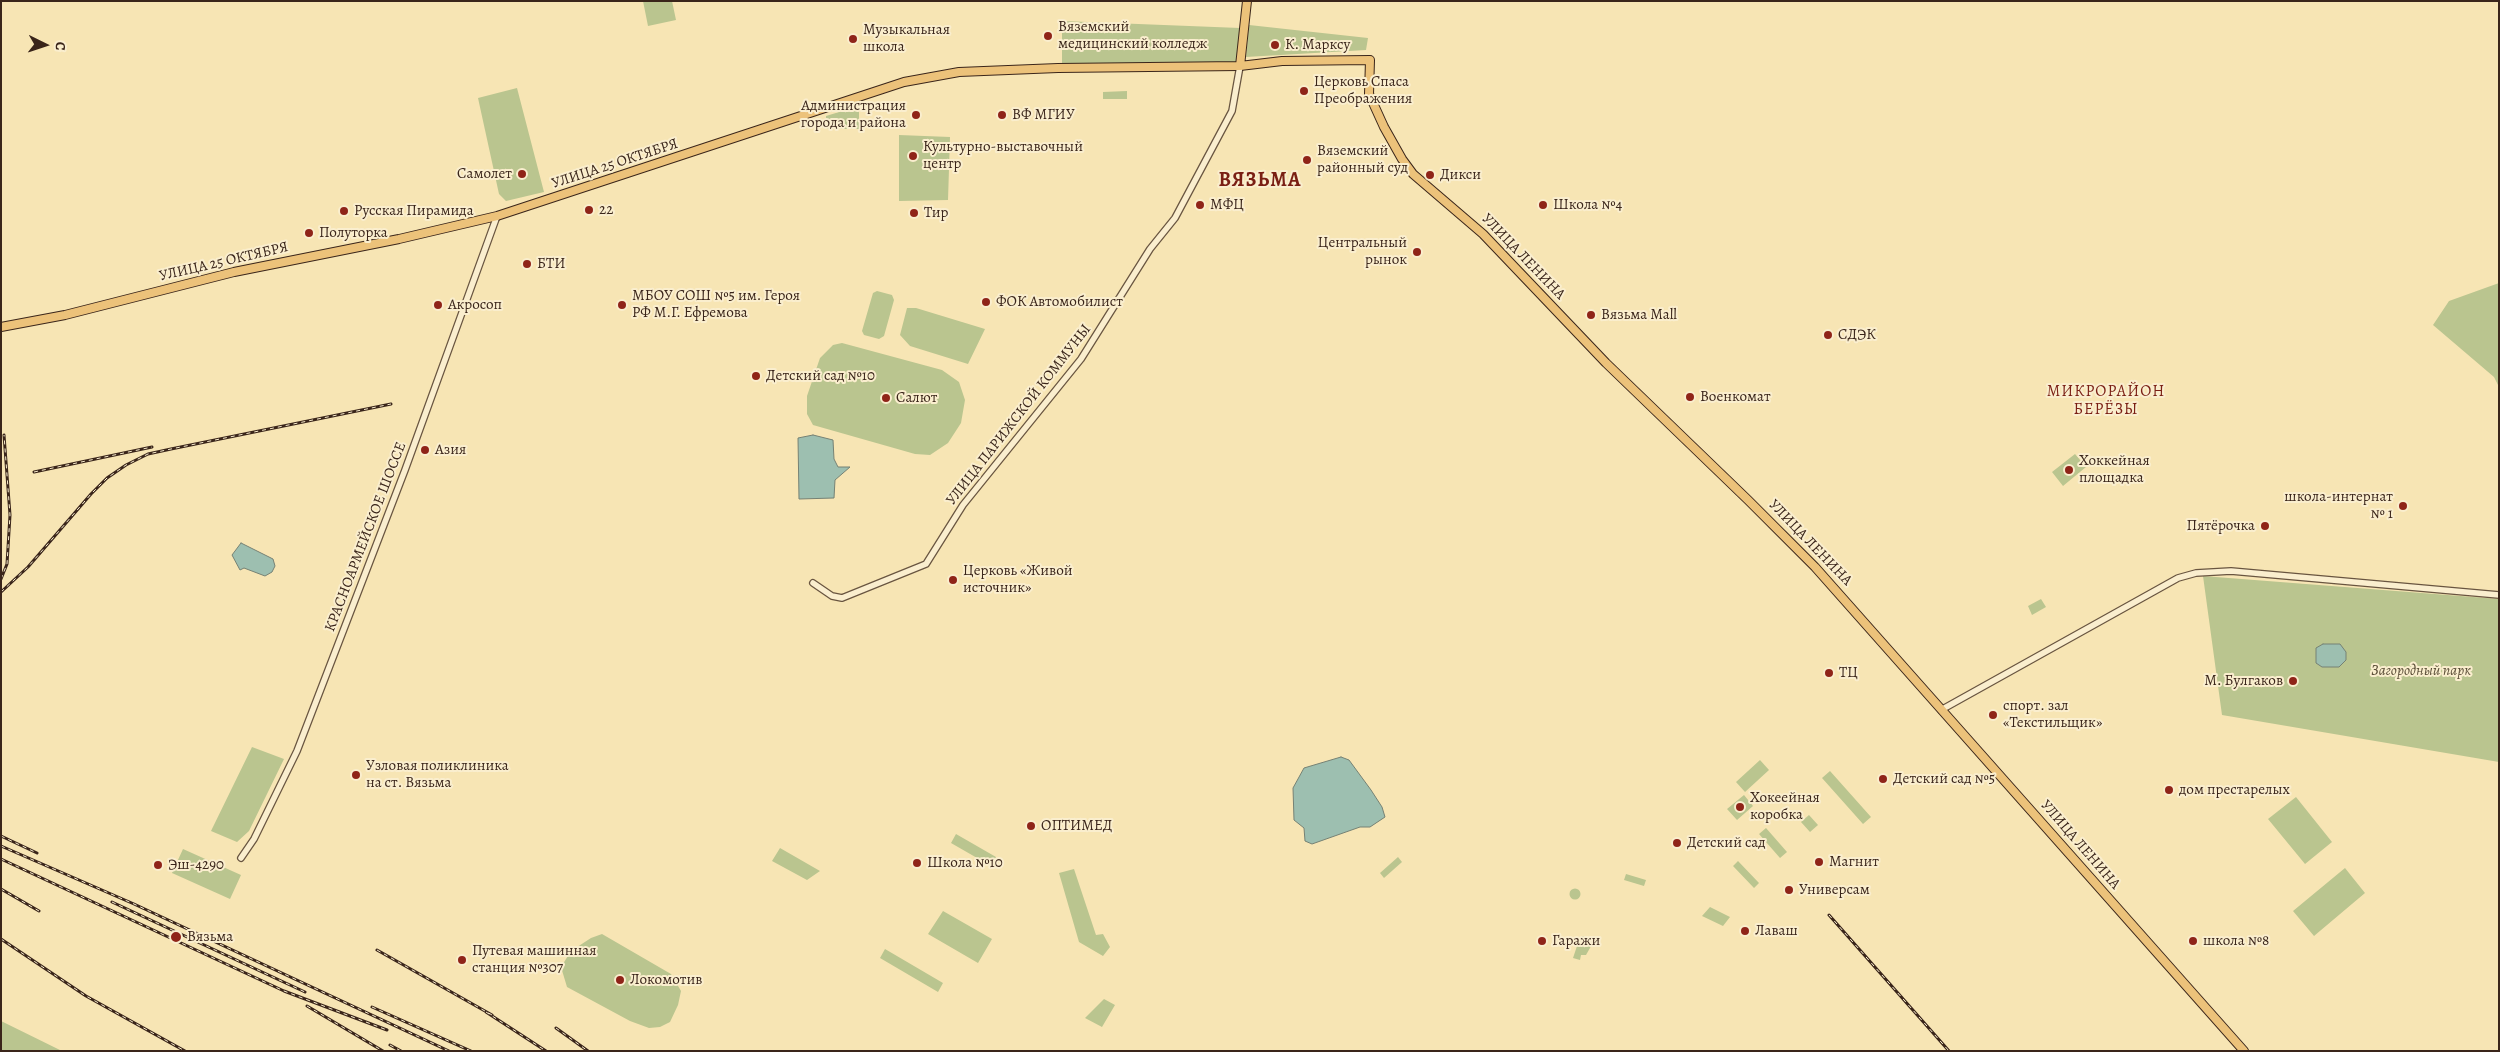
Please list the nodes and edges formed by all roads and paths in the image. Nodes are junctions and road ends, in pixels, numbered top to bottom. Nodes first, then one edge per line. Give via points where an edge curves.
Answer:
1 (1247, 1) edge
2 (1370, 60) joint
3 (1240, 66) junction
4 (497, 216) junction
5 (1, 327) edge
6 (813, 583) dead end
7 (2499, 595) edge
8 (1942, 710) junction
9 (241, 858) dead end
10 (2244, 1051) edge

1 - 3 main road
2 - 3 main road, УЛИЦА 25 ОКТЯБРЯ via 1282,61
2 - 8 main road, УЛИЦА ЛЕНИНА via 1369,94 1384,127 1414,174 1483,234 1606,363 1748,500 1871,628
3 - 4 main road, УЛИЦА 25 ОКТЯБРЯ via 1068,67 959,72 904,82
3 - 6 street, УЛИЦА ПАРИЖСКОЙ КОММУНЫ via 1232,111 1175,218 1150,249 1080,359 963,505 926,564 842,598 832,596
4 - 5 main road, УЛИЦА 25 ОКТЯБРЯ via 234,272 65,315
4 - 9 street, КРАСНОАРМЕЙСКОЕ ШОССЕ via 298,752
7 - 8 street via 2219,570 2196,573 2178,578
8 - 10 main road, УЛИЦА ЛЕНИНА

